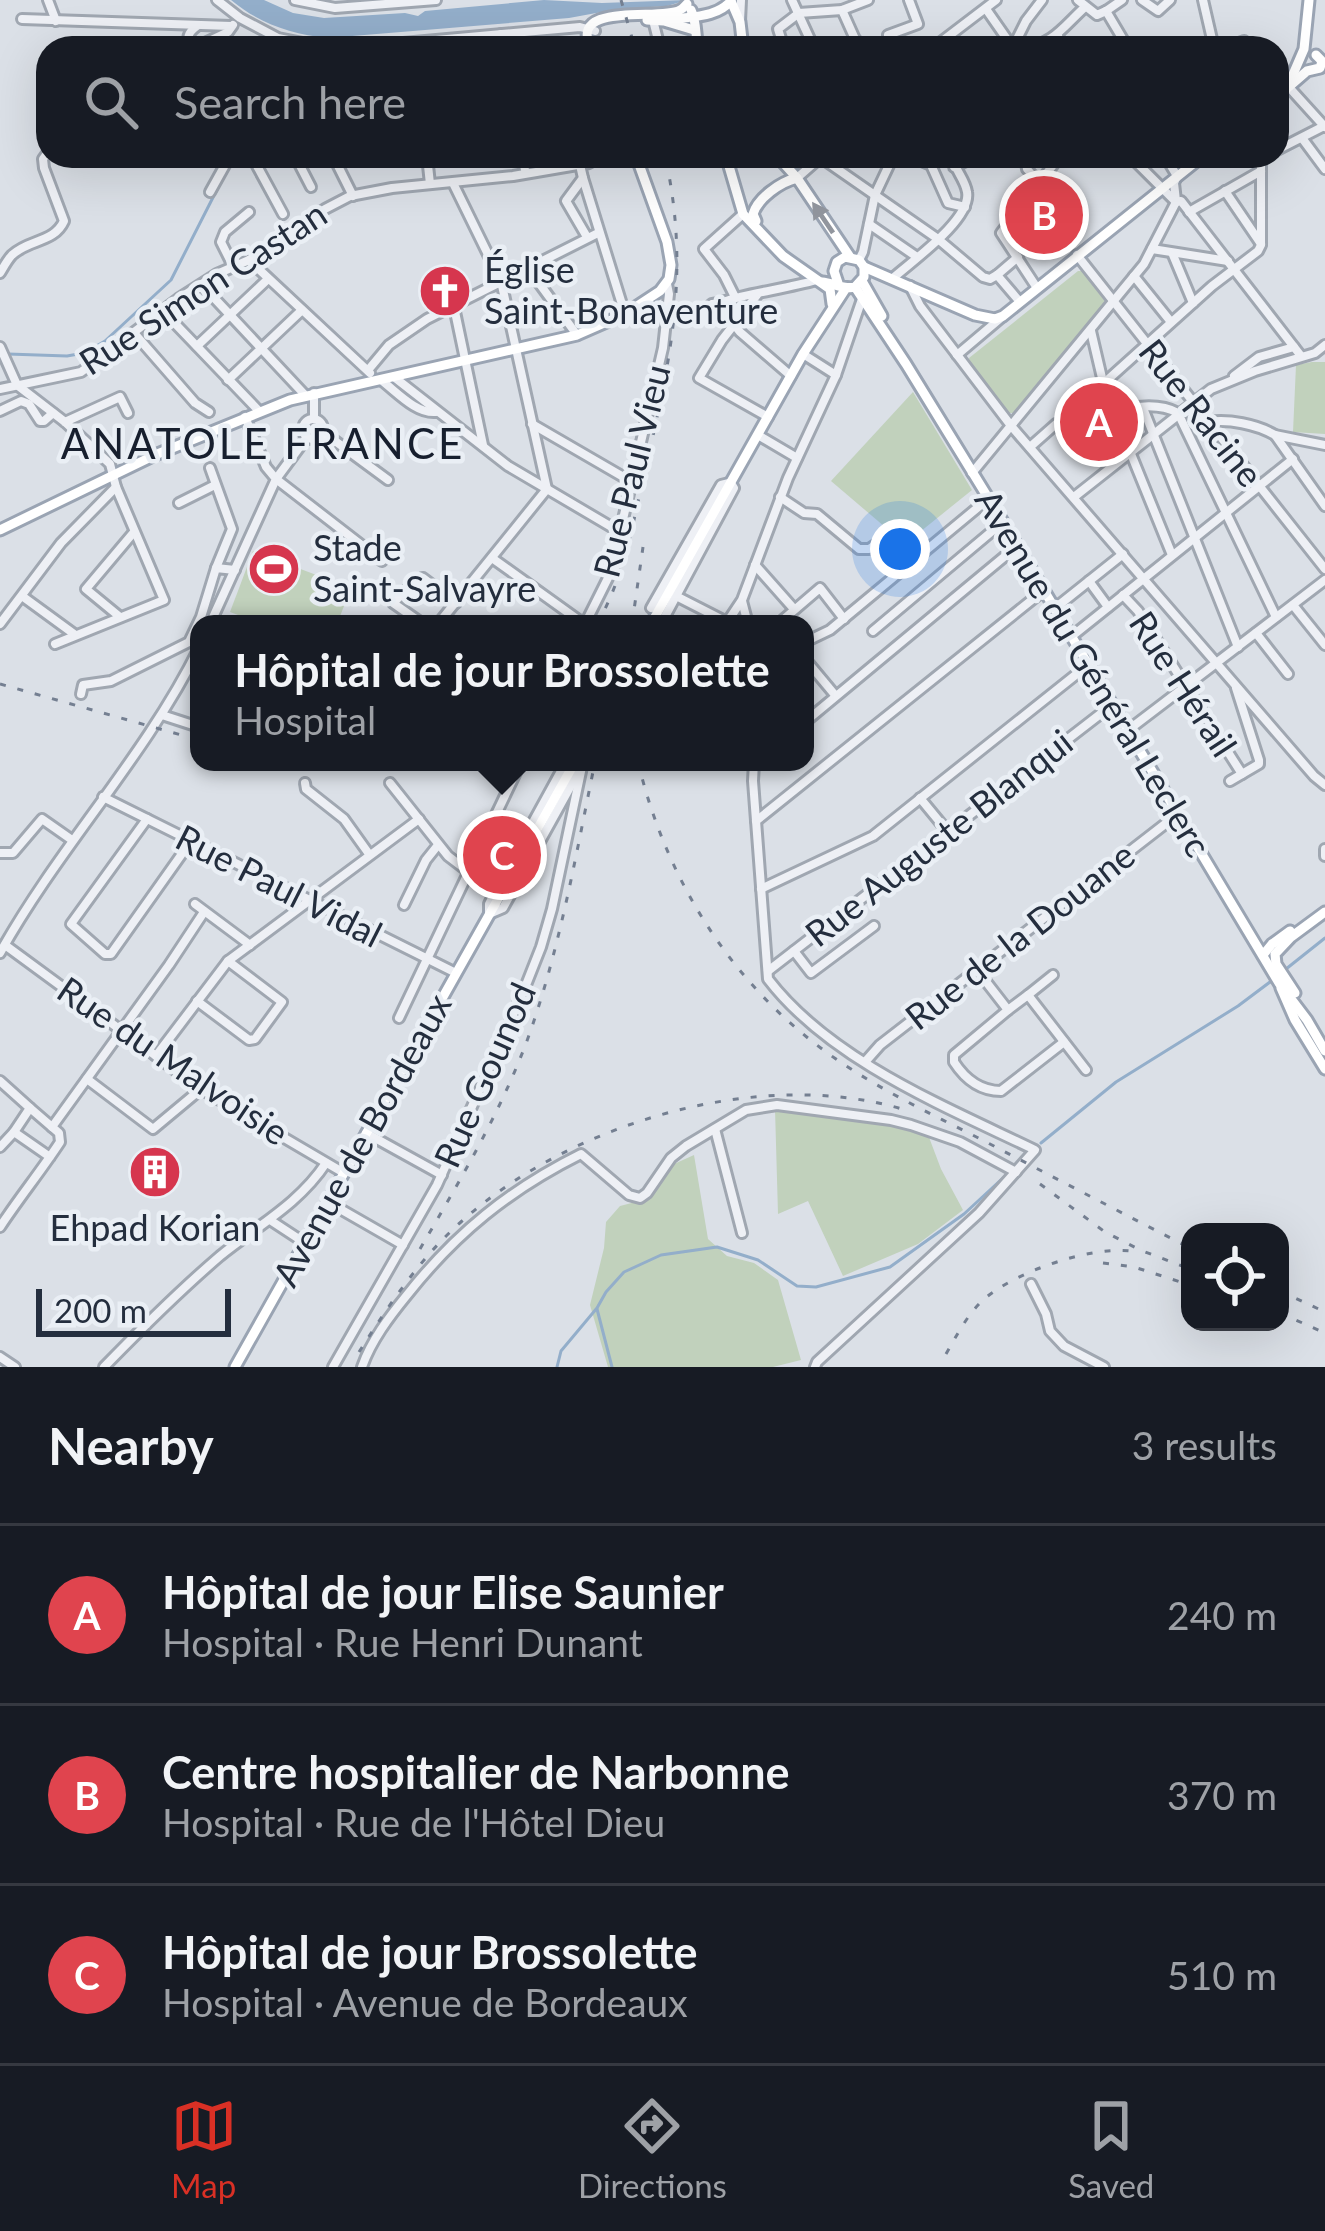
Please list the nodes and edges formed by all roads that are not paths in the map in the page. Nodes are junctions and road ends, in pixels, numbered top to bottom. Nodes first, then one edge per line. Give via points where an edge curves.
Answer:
1 (48, 0) edge
2 (217, 0) edge
3 (436, 0) edge
4 (734, 0) edge
5 (792, 0) edge
6 (867, 0) edge
7 (909, 0) edge
8 (996, 0) edge
9 (1042, 0) edge
10 (1122, 0) edge
11 (1170, 0) edge
12 (1203, 0) edge
13 (1310, 0) edge
14 (300, 1) edge
15 (413, 1) edge
16 (1143, 1) edge
17 (687, 2) edge
18 (1026, 2) edge
19 (1081, 4) edge
20 (986, 8) junction
21 (842, 10) junction
22 (1106, 11) junction
23 (1032, 12) junction
24 (799, 14) junction
25 (698, 15) junction
26 (240, 18) junction
27 (22, 19) dead end
28 (57, 21) junction
29 (658, 21) junction
30 (168, 24) junction
31 (204, 25) junction
32 (217, 26) junction
33 (231, 26) junction
34 (592, 30) junction
35 (694, 30) junction
36 (501, 34) joint
37 (888, 35) dead end
38 (183, 36) edge
39 (190, 36) edge
40 (217, 36) edge
41 (220, 36) edge
42 (274, 36) edge
43 (486, 36) edge
44 (592, 36) edge
45 (659, 36) edge
46 (695, 36) edge
47 (742, 36) edge
48 (780, 36) edge
49 (809, 36) edge
50 (853, 36) edge
51 (956, 36) edge
52 (1007, 36) edge
53 (1019, 36) edge
54 (1058, 36) edge
55 (1121, 36) edge
56 (1211, 36) edge
57 (1318, 64) edge
58 (1289, 84) edge
59 (1289, 85) edge
60 (1289, 87) edge
61 (1325, 126) edge
62 (1302, 138) junction
63 (1289, 144) edge
64 (44, 168) edge
65 (223, 168) edge
66 (258, 168) edge
67 (301, 168) edge
68 (338, 168) edge
69 (428, 168) edge
70 (559, 168) edge
71 (581, 168) edge
72 (640, 168) edge
73 (730, 168) edge
74 (787, 168) edge
75 (808, 168) edge
76 (837, 168) edge
77 (891, 168) edge
78 (932, 168) edge
79 (956, 168) edge
80 (1027, 168) edge
81 (1051, 168) edge
82 (1143, 168) edge
83 (1172, 168) edge
84 (1187, 168) edge
85 (1325, 169) edge
86 (1262, 170) joint
87 (1177, 176) junction
88 (583, 178) junction
89 (796, 178) junction
90 (454, 183) junction
91 (430, 184) junction
92 (1040, 184) junction
93 (311, 188) dead end
94 (1161, 189) junction
95 (1225, 191) junction
96 (210, 192) dead end
97 (875, 195) junction
98 (353, 196) junction
99 (1176, 202) junction
100 (965, 208) junction
101 (249, 212) dead end
102 (1189, 212) junction
103 (743, 214) junction
104 (288, 222) junction
105 (869, 224) junction
106 (598, 232) junction
107 (762, 232) junction
108 (587, 237) junction
109 (938, 239) junction
110 (1262, 245) junction
111 (1152, 249) junction
112 (1173, 253) junction
113 (1077, 256) junction
114 (917, 257) junction
115 (1018, 257) junction
116 (248, 260) junction
117 (858, 261) junction
118 (1230, 264) junction
119 (233, 266) junction
120 (528, 268) junction
121 (800, 270) junction
122 (0, 273) edge
123 (997, 274) junction
124 (1134, 276) junction
125 (890, 277) junction
126 (268, 279) junction
127 (501, 281) junction
128 (819, 281) junction
129 (202, 285) junction
130 (792, 286) junction
131 (910, 286) junction
132 (855, 288) junction
133 (1037, 288) junction
134 (664, 289) junction
135 (757, 296) junction
136 (735, 297) junction
137 (1020, 302) junction
138 (1114, 302) junction
139 (1193, 303) junction
140 (641, 304) junction
141 (718, 305) junction
142 (454, 306) junction
143 (302, 310) junction
144 (830, 310) junction
145 (163, 311) junction
146 (702, 313) dead end
147 (625, 314) junction
148 (666, 314) junction
149 (230, 316) junction
150 (1003, 316) junction
151 (1172, 322) junction
152 (736, 325) junction
153 (1091, 330) junction
154 (134, 333) junction
155 (577, 335) junction
156 (1147, 344) junction
157 (1325, 345) edge
158 (197, 346) junction
159 (516, 347) junction
160 (1294, 347) junction
161 (261, 349) junction
162 (2, 353) edge
163 (803, 354) junction
164 (957, 356) junction
165 (1300, 356) junction
166 (465, 359) junction
167 (836, 375) junction
168 (791, 376) junction
169 (374, 377) junction
170 (394, 377) junction
171 (228, 380) junction
172 (1104, 383) junction
173 (1223, 384) junction
174 (17, 385) junction
175 (0, 389) edge
176 (309, 394) junction
177 (1192, 402) junction
178 (1142, 407) junction
179 (259, 411) junction
180 (0, 412) edge
181 (437, 412) junction
182 (1110, 412) junction
183 (53, 413) junction
184 (128, 413) dead end
185 (1178, 413) junction
186 (245, 417) junction
187 (768, 417) junction
188 (314, 419) junction
189 (216, 420) junction
190 (65, 422) junction
191 (1208, 422) junction
192 (532, 424) junction
193 (1012, 427) junction
194 (321, 434) junction
195 (1153, 434) junction
196 (758, 435) junction
197 (1274, 435) junction
198 (307, 437) junction
199 (1325, 445) edge
200 (483, 446) junction
201 (1030, 447) junction
202 (1130, 452) junction
203 (797, 458) junction
204 (1293, 459) junction
205 (210, 468) dead end
206 (972, 473) junction
207 (276, 479) junction
208 (388, 480) dead end
209 (114, 481) junction
210 (632, 482) junction
211 (731, 483) junction
212 (216, 484) junction
213 (1258, 486) junction
214 (547, 489) junction
215 (780, 497) junction
216 (1074, 497) junction
217 (988, 499) junction
218 (179, 503) dead end
219 (1325, 506) edge
220 (1227, 511) junction
221 (1004, 523) junction
222 (0, 530) edge
223 (134, 532) junction
224 (620, 532) junction
225 (1195, 538) junction
226 (1016, 547) junction
227 (1124, 554) junction
228 (1172, 555) junction
229 (909, 556) junction
230 (492, 558) junction
231 (382, 561) dead end
232 (754, 565) junction
233 (217, 568) junction
234 (1325, 569) edge
235 (235, 570) junction
236 (1144, 578) junction
237 (1325, 580) edge
238 (1089, 581) junction
239 (1043, 592) junction
240 (1123, 595) junction
241 (22, 596) junction
242 (676, 596) junction
243 (742, 600) junction
244 (456, 603) junction
245 (1293, 605) junction
246 (1108, 607) junction
247 (650, 608) dead end
248 (1054, 609) junction
249 (794, 610) junction
250 (202, 615) edge
251 (214, 615) edge
252 (410, 615) edge
253 (446, 615) edge
254 (572, 615) edge
255 (590, 615) edge
256 (659, 615) edge
257 (661, 615) edge
258 (711, 615) edge
259 (732, 615) edge
260 (746, 615) edge
261 (788, 615) edge
262 (120, 617) junction
263 (1276, 617) junction
264 (844, 619) junction
265 (0, 624) edge
266 (873, 632) dead end
267 (1256, 633) junction
268 (75, 634) junction
269 (1071, 637) junction
270 (814, 638) edge
271 (190, 640) edge
272 (55, 644) dead end
273 (1325, 645) edge
274 (1238, 646) junction
275 (190, 664) edge
276 (1216, 664) junction
277 (1088, 665) junction
278 (814, 670) edge
279 (1288, 674) dead end
280 (1186, 686) junction
281 (1236, 687) junction
282 (81, 694) dead end
283 (835, 695) junction
284 (1112, 705) junction
285 (814, 714) edge
286 (161, 715) junction
287 (190, 724) edge
288 (1127, 730) junction
289 (517, 771) edge
290 (572, 771) edge
291 (572, 771) edge
292 (573, 771) edge
293 (576, 771) edge
294 (755, 771) edge
295 (1242, 774) junction
296 (1230, 781) dead end
297 (305, 783) dead end
298 (390, 783) dead end
299 (1325, 785) edge
300 (103, 796) junction
301 (920, 798) junction
302 (1178, 814) junction
303 (147, 819) junction
304 (419, 819) junction
305 (756, 821) junction
306 (948, 832) junction
307 (72, 840) junction
308 (191, 841) junction
309 (438, 845) junction
310 (0, 853) edge
311 (369, 854) junction
312 (469, 872) junction
313 (761, 889) junction
314 (310, 901) junction
315 (195, 904) dead end
316 (404, 905) dead end
317 (1325, 909) edge
318 (204, 912) junction
319 (490, 914) junction
320 (874, 926) dead end
321 (1248, 930) junction
322 (1291, 931) junction
323 (250, 945) junction
324 (2, 949) edge
325 (794, 951) junction
326 (1263, 955) junction
327 (426, 959) junction
328 (228, 961) junction
329 (1273, 966) junction
330 (977, 970) junction
331 (766, 972) junction
332 (456, 974) junction
333 (1053, 975) dead end
334 (1282, 981) junction
335 (1028, 994) junction
336 (196, 1001) junction
337 (1008, 1010) junction
338 (399, 1018) dead end
339 (122, 1031) junction
340 (1064, 1042) junction
341 (1325, 1051) edge
342 (156, 1056) junction
343 (866, 1062) junction
344 (1325, 1069) edge
345 (1086, 1070) dead end
346 (87, 1079) junction
347 (0, 1082) edge
348 (201, 1089) junction
349 (29, 1108) junction
350 (52, 1127) junction
351 (715, 1129) junction
352 (14, 1132) junction
353 (366, 1133) junction
354 (0, 1147) edge
355 (50, 1157) junction
356 (326, 1163) junction
357 (1016, 1172) junction
358 (344, 1173) junction
359 (442, 1175) junction
360 (328, 1202) junction
361 (269, 1220) junction
362 (0, 1227) edge
363 (742, 1233) dead end
364 (304, 1243) junction
365 (403, 1245) junction
366 (1031, 1284) dead end
367 (0, 1357) edge
368 (15, 1367) edge
369 (104, 1367) edge
370 (235, 1367) edge
371 (332, 1367) edge
372 (362, 1367) edge
373 (815, 1367) edge
374 (1103, 1367) edge

1 - 28 street
2 - 26 street
3 - 15 street
4 - 25 main road
4 - 47 main road
5 - 24 street
6 - 21 street
7 - 37 street via 918,23
8 - 20 street
9 - 23 street
10 - 22 street
11 - 16 street via 1158,11
12 - 56 street
13 - 57 main road
13 - 58 main road via 1304,49
14 - 15 street via 334,8
17 - 25 main road
17 - 34 main road via 667,14 612,16
18 - 23 street
19 - 22 street via 1097,15
19 - 54 street
20 - 51 street
20 - 52 street
21 - 24 street
21 - 50 street
22 - 55 street
23 - 53 street
24 - 48 street via 778,28
24 - 49 street
25 - 29 main road
25 - 35 main road
26 - 33 street
26 - 42 street
27 - 28 street
28 - 30 street
29 - 34 main road
29 - 35 main road
29 - 45 street
30 - 31 street
30 - 38 street
31 - 32 street
31 - 39 street
32 - 33 street
32 - 40 street
33 - 41 street
34 - 36 street
34 - 44 main road
35 - 46 main road
36 - 43 street
57 - 59 main road
60 - 61 street
61 - 62 street
62 - 63 street
62 - 85 street
64 - 122 street via 62,228 14,253
65 - 96 street
66 - 104 street
67 - 93 street
68 - 98 street
69 - 91 street
70 - 90 street, Rue Simon Castan
71 - 88 street
72 - 134 main road via 669,248
73 - 103 main road
74 - 89 main road
75 - 89 street
76 - 97 street
77 - 97 street
78 - 100 street via 946,200
79 - 100 street
80 - 92 street
81 - 92 street
82 - 94 street
83 - 87 street
84 - 87 main road
86 - 95 street
86 - 110 street
87 - 94 main road
87 - 99 street
88 - 106 street
88 - 108 street via 566,201
89 - 107 main road via 756,205
117 -> 89 main road
90 - 91 street, Rue Simon Castan
90 - 127 street
91 - 98 street, Rue Simon Castan
92 - 115 street via 1001,233
94 - 99 street
94 - 113 main road
95 - 102 street
95 - 110 street
97 - 105 street
97 - 109 street
98 - 104 street, Rue Simon Castan
99 - 102 street
99 - 111 street
100 - 109 street
101 - 119 street via 221,242
102 - 118 street
103 - 107 main road
103 - 136 street via 704,248
104 - 116 street, Rue Simon Castan
105 - 114 street
105 - 117 street
106 - 108 street
106 - 147 street
107 - 121 main road
108 - 120 street
109 - 114 street
109 - 123 street via 983,278
110 - 118 street
111 - 112 street
111 - 124 street
112 - 118 street
112 - 139 street
113 - 133 main road
113 - 138 street, Rue Racine
114 - 125 street
115 - 123 street
115 - 133 street
116 - 119 street, Rue Simon Castan
116 - 126 street
117 - 125 main road
117 - 132 main road
117 - 132 main road via 835,266 834,275
118 - 139 street
118 - 160 street
119 - 129 street, Rue Simon Castan
120 - 127 street
120 - 155 street
121 - 128 main road
121 - 130 street
123 - 137 street
124 - 138 street
124 - 151 street
125 - 131 main road
125 - 132 main road
126 - 143 street
126 - 149 street
127 - 142 street
127 - 159 street
128 - 130 street
128 - 132 main road
128 - 144 main road via 832,292
129 - 145 street, Rue Simon Castan
129 - 149 street
130 - 135 street
131 - 150 main road via 975,315
131 - 164 street
132 - 144 main road
132 - 167 street
132 - 206 main road, Avenue du Général Leclerc
133 - 137 main road
134 - 140 main road
134 - 148 street, Rue Paul Vieu
135 - 136 street
135 - 152 street
136 - 141 street
137 - 150 main road
138 - 153 street
138 - 156 street, Rue Racine
139 - 151 street
140 - 147 main road
140 - 148 street, Rue Paul Vieu
141 - 146 street
141 - 152 street
142 - 166 street
142 - 169 street via 389,345
143 - 161 street
143 - 169 street
144 - 163 main road
145 - 154 street, Rue Simon Castan
145 - 158 street
147 - 155 main road
148 - 210 street, Rue Paul Vieu
149 - 158 street
149 - 161 street
150 - 164 street
151 - 156 street
152 - 168 street
152 - 187 street via 699,378
153 - 172 street
153 - 193 street
154 - 174 street, Rue Simon Castan via 81,372
154 - 189 street
155 - 159 main road
156 - 172 street
156 - 177 street, Rue Racine
157 - 165 street
158 - 171 street
159 - 166 main road
159 - 192 street
160 - 165 street
160 - 173 street via 1259,357
161 - 171 street
161 - 176 street
162 - 174 street
163 - 167 street
163 - 168 main road
164 - 193 street
165 - 173 street
166 - 170 main road
166 - 200 street
167 - 203 street
168 - 187 main road
169 - 170 main road
169 - 176 main road
169 - 181 street via 419,409
170 - 181 street
171 - 179 street
172 - 182 street
173 - 177 street
174 - 175 street, Rue Simon Castan
174 - 183 street
176 - 179 main road
176 - 188 street
177 - 185 street
177 - 191 street, Rue Racine
178 - 182 street
178 - 185 street
178 - 195 street
179 - 186 main road
180 - 183 street via 21,401 40,421
181 - 200 street
182 - 201 street via 1056,424
182 - 202 street
183 - 190 street
184 - 190 street via 120,397
185 - 195 street
185 - 220 street
186 - 189 main road
186 - 207 street
187 - 196 main road
188 - 194 street
188 - 198 street via 303,427
189 - 209 main road
190 - 209 street via 110,464
191 - 197 street
191 - 213 street, Rue Racine
192 - 210 street
192 - 214 street
193 - 201 street
193 - 206 street
194 - 198 street
194 - 208 street
195 - 202 street
195 - 225 street
196 - 203 street
196 - 211 main road
197 - 199 street
197 - 204 street
198 - 207 street
200 - 214 street
201 - 216 street
202 - 216 street
202 - 228 street
203 - 215 street
204 - 213 street
204 - 219 street
205 - 212 street
206 - 217 main road, Avenue du Général Leclerc
207 - 231 street
207 - 235 street
209 - 222 main road
209 - 223 street
209 - 241 street
210 - 224 street, Rue Paul Vieu
211 - 242 street
211 - 247 street via 721,485
211 - 256 main road
212 - 218 street
212 - 233 street via 232,529
213 - 220 street
213 - 234 street, Rue Racine
214 - 224 street
214 - 230 street
215 - 229 street via 864,551 887,537
215 - 232 street
216 - 227 street
217 - 221 main road, Avenue du Général Leclerc
217 - 229 street
220 - 225 street
220 - 263 street
221 - 226 main road, Avenue du Général Leclerc
221 - 266 street
223 - 262 street via 86,589
223 - 262 street via 164,600
224 - 255 street, Rue Paul Vieu
225 - 228 street
225 - 274 street
226 - 239 main road, Avenue du Général Leclerc
226 - 283 street
227 - 236 street
227 - 238 street
228 - 236 street
229 - 264 street
230 - 244 street
230 - 254 street
232 - 243 street
232 - 249 street
233 - 235 street
233 - 250 street
235 - 251 street
236 - 240 street
236 - 276 street
237 - 245 street
238 - 246 street
238 - 248 street
239 - 248 main road, Avenue du Général Leclerc
239 - 305 street
240 - 246 street
240 - 280 street, Rue Hérail
241 - 265 street
241 - 268 street
242 - 257 street
242 - 258 street
243 - 259 street
243 - 260 street
244 - 252 street via 423,578 393,603
244 - 253 street
245 - 263 street
245 - 273 street
246 - 269 street
248 - 269 main road, Avenue du Général Leclerc
249 - 261 street
249 - 264 street via 820,588
262 - 268 street
263 - 267 street
264 - 270 street
267 - 274 street
267 - 279 street
268 - 272 street
269 - 277 main road, Avenue du Général Leclerc
271 - 282 street via 111,681 83,685
274 - 276 street
275 - 286 street
276 - 280 street
276 - 281 street
277 - 284 main road, Avenue du Général Leclerc
277 - 301 street
278 - 283 street
280 - 288 street
280 - 295 street, Rue Hérail
281 - 295 street, Rue Hérail via 1259,764
281 - 299 street
283 - 285 street
284 - 288 main road, Avenue du Général Leclerc
284 - 306 street, Rue Auguste Blanqui
286 - 287 street
286 - 300 street
288 - 302 main road, Avenue du Général Leclerc
289 - 312 street
290 - 319 main road, Avenue de Bordeaux
291 - 319 street, Avenue de Bordeaux via 497,888
292 - 319 street, Avenue de Bordeaux via 503,908
293 - 359 street, Rue Gounod via 541,947
294 - 305 street
295 - 296 street, Rue Hérail
297 - 311 street
298 - 304 street
300 - 303 street, Rue Paul Vidal
300 - 307 street
301 - 306 street
301 - 313 street via 873,836
302 - 321 main road, Avenue du Général Leclerc
302 - 330 street, Rue de la Douane
303 - 308 street, Rue Paul Vidal
303 - 308 street via 71,925 105,954
304 - 309 street
304 - 311 street
305 - 313 street
306 - 325 street, Rue Auguste Blanqui
307 - 310 street via 42,819 14,853
307 - 324 street
308 - 314 street, Rue Paul Vidal
309 - 312 street
309 - 316 street
311 - 314 street
312 - 327 street
313 - 331 street
314 - 323 street
314 - 327 street, Rue Paul Vidal
315 - 318 street
317 - 322 main road
317 - 329 main road via 1278,949
318 - 323 street
318 - 339 street
319 - 332 main road, Avenue de Bordeaux
320 - 325 street via 811,973
321 - 322 main road via 1265,938
321 - 326 main road, Avenue du Général Leclerc
322 - 326 main road
323 - 328 street
324 - 339 street, Rue du Malvoisie
325 - 331 street, Rue Auguste Blanqui
326 - 329 main road, Avenue du Général Leclerc
327 - 332 street, Rue Paul Vidal
327 - 338 street
328 - 336 street
328 - 336 street via 282,1002 255,1039
329 - 334 main road, Avenue du Général Leclerc
330 - 337 street
330 - 343 street, Rue de la Douane
331 - 343 street via 784,1000
332 - 353 main road, Avenue de Bordeaux
333 - 335 street
334 - 341 main road, Avenue du Général Leclerc
334 - 344 main road, Avenue du Général Leclerc
335 - 337 street
335 - 340 street
336 - 342 street
337 - 340 street via 954,1055 970,1081 1001,1091
339 - 342 street, Rue du Malvoisie
339 - 346 street
340 - 345 street
342 - 348 street, Rue du Malvoisie
343 - 357 street via 1035,1150
346 - 348 street via 153,1129
346 - 350 street
347 - 349 street
348 - 356 street, Rue du Malvoisie
349 - 350 street
349 - 352 street
350 - 355 street via 61,1137
351 - 357 street via 746,1110 817,1109 911,1125
351 - 363 street
351 - 372 street via 671,1158 640,1198 581,1154 489,1209 437,1256
352 - 354 street
352 - 355 street
353 - 358 main road, Avenue de Bordeaux
353 - 359 street
355 - 362 street
356 - 358 street, Rue du Malvoisie
356 - 361 street
357 - 373 street
358 - 360 main road, Avenue de Bordeaux
359 - 365 street, Rue Gounod
360 - 364 main road, Avenue de Bordeaux
360 - 365 street
361 - 364 street
361 - 369 street via 184,1287
364 - 370 main road, Avenue de Bordeaux
365 - 371 street, Rue Gounod
366 - 374 street via 1050,1331
367 - 368 street

